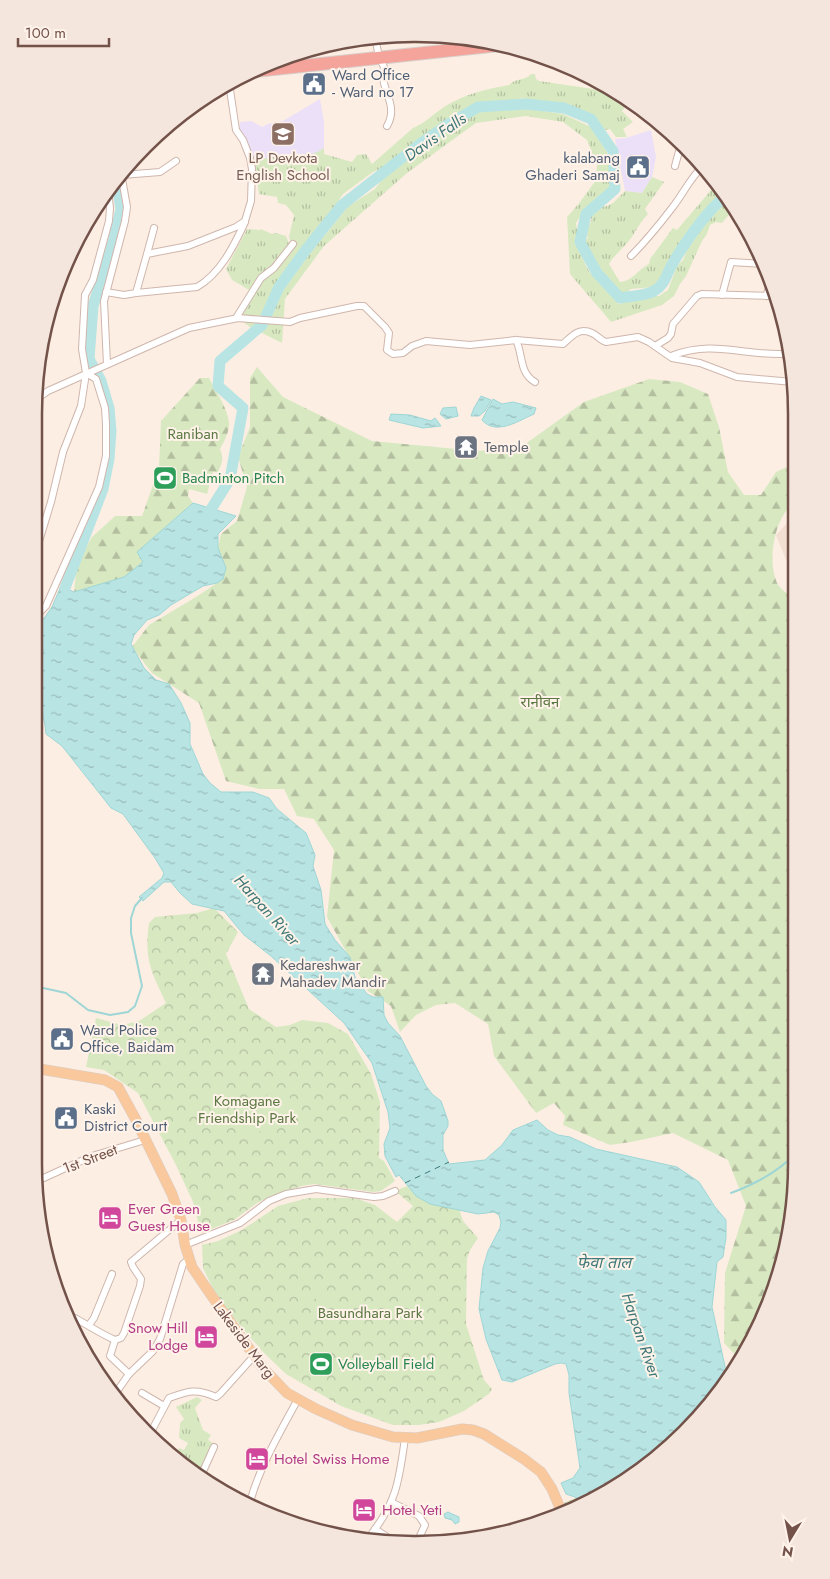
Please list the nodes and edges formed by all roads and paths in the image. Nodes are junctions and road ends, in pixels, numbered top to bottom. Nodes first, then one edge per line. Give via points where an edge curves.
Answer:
1 (376, 45) edge
2 (460, 46) edge
3 (379, 58) junction
4 (278, 69) edge
5 (230, 91) edge
6 (386, 126) dead end
7 (679, 153) edge
8 (176, 161) dead end
9 (676, 166) dead end
10 (698, 172) edge
11 (131, 174) edge
12 (123, 183) edge
13 (109, 202) edge
14 (245, 220) junction
15 (154, 228) dead end
16 (293, 244) dead end
17 (147, 254) junction
18 (631, 256) dead end
19 (755, 263) edge
20 (106, 292) junction
21 (136, 293) junction
22 (767, 293) edge
23 (722, 295) junction
24 (766, 296) joint
25 (237, 318) junction
26 (516, 340) junction
27 (655, 346) junction
28 (782, 354) dead end
29 (671, 356) junction
30 (107, 364) junction
31 (88, 372) junction
32 (786, 381) edge
33 (535, 382) dead end
34 (43, 394) edge
35 (42, 532) edge
36 (42, 610) edge
37 (42, 1070) edge
38 (146, 1140) junction
39 (43, 1178) edge
40 (396, 1191) dead end
41 (181, 1220) junction
42 (185, 1245) junction
43 (189, 1259) junction
44 (112, 1274) dead end
45 (76, 1319) edge
46 (89, 1325) junction
47 (115, 1340) junction
48 (254, 1356) junction
49 (129, 1374) junction
50 (118, 1389) edge
51 (142, 1392) dead end
52 (298, 1399) junction
53 (164, 1406) junction
54 (153, 1428) edge
55 (405, 1438) junction
56 (214, 1447) dead end
57 (203, 1471) edge
58 (251, 1499) edge
59 (391, 1502) junction
60 (560, 1507) edge
61 (375, 1530) junction
62 (372, 1534) edge
63 (384, 1535) edge
64 (420, 1536) edge

1 - 3 street
2 - 3 highway
3 - 4 highway
3 - 6 street via 384,66 384,86 389,96 391,118
5 - 14 street via 236,130 243,140 252,169 251,201
7 - 9 street
8 - 11 street via 160,172
10 - 18 street via 655,231
12 - 20 street via 127,207 125,221
13 - 31 street via 110,221 93,280 85,295 82,350
14 - 17 street via 236,227 188,246
14 - 21 street via 231,250 209,279 197,288
15 - 17 street
16 - 25 street via 274,268 261,278
17 - 21 street
19 - 23 street via 732,262
20 - 21 street
20 - 30 street
22 - 24 street
23 - 24 street
23 - 27 street via 696,296 673,324 668,338
25 - 26 street via 287,322 364,306 389,333 387,350 393,354 426,341 470,344
25 - 30 street via 189,328
26 - 27 street via 563,344 574,333 583,331 593,333 606,342 638,337
26 - 33 street via 524,369
27 - 29 street
28 - 29 street via 713,348 688,350
29 - 32 street via 737,377
30 - 31 street
31 - 34 street
31 - 35 street via 81,406 63,452
31 - 36 street via 96,379 105,408 106,456 100,487
37 - 38 main road, Lakeside Marg via 115,1084
38 - 39 street, 1st Street via 92,1156
38 - 41 main road, Lakeside Marg via 166,1178
40 - 42 street via 374,1197 316,1189 286,1194 269,1201 240,1223
41 - 42 main road, Lakeside Marg
41 - 47 street via 132,1262 141,1279 140,1286 124,1333
42 - 43 main road, Lakeside Marg
43 - 48 main road, Lakeside Marg via 208,1292
43 - 49 street via 183,1264 160,1339
44 - 46 street
45 - 46 street
46 - 47 street
47 - 49 street via 110,1356
48 - 52 main road, Lakeside Marg via 280,1386
48 - 53 street via 220,1394 216,1396 191,1390 168,1398
49 - 50 street
51 - 53 street
52 - 55 main road, Lakeside Marg via 352,1425
52 - 58 street
53 - 54 street
55 - 59 street via 398,1486
55 - 60 main road, Lakeside Marg via 462,1430 484,1434 541,1472
56 - 57 street
59 - 61 street
59 - 64 street via 419,1516 425,1525
61 - 62 street
61 - 63 street

